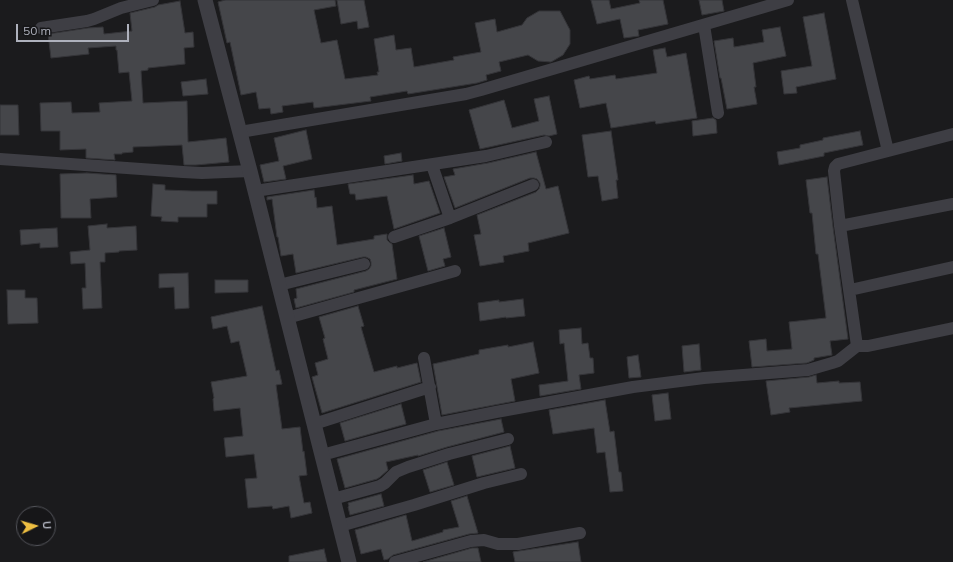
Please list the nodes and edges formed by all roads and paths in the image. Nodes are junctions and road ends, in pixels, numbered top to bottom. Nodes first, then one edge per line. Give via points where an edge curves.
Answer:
1 (153, 0) edge
2 (206, 0) edge
3 (788, 0) edge
4 (852, 0) edge
5 (704, 25) junction
6 (41, 28) dead end
7 (718, 114) dead end
8 (240, 132) junction
9 (953, 134) edge
10 (546, 142) dead end
11 (888, 151) junction
12 (0, 159) edge
13 (432, 165) junction
14 (250, 171) junction
15 (533, 185) dead end
16 (255, 192) junction
17 (953, 204) edge
18 (450, 218) junction
19 (840, 226) junction
20 (394, 237) dead end
21 (364, 264) dead end
22 (953, 267) edge
23 (455, 271) dead end
24 (279, 286) junction
25 (850, 290) junction
26 (287, 318) junction
27 (953, 328) edge
28 (857, 346) junction
29 (424, 358) dead end
30 (430, 387) junction
31 (314, 424) junction
32 (436, 424) junction
33 (508, 439) dead end
34 (322, 455) junction
35 (521, 474) dead end
36 (333, 499) junction
37 (340, 526) junction
38 (580, 533) dead end
39 (349, 562) edge
40 (395, 562) edge

1 - 6 street via 121,8 87,21
2 - 8 street
3 - 5 street
4 - 11 street
5 - 7 street
5 - 8 street via 466,94
8 - 14 street
9 - 11 street
10 - 13 street
11 - 19 street via 838,164 835,167
12 - 14 street via 183,172
13 - 16 street
13 - 18 street
14 - 16 street
15 - 18 street
16 - 24 street
17 - 19 street
18 - 20 street
19 - 25 street
21 - 24 street
22 - 25 street
23 - 26 street
24 - 26 street
25 - 28 street
26 - 31 street
27 - 28 street via 868,346
28 - 32 street via 838,361 808,370 704,378 633,387
29 - 30 street
30 - 31 street
30 - 32 street
31 - 34 street
32 - 34 street
33 - 36 street via 408,466 396,472 380,486
34 - 36 street
35 - 37 street
36 - 37 street
37 - 39 street
38 - 40 street via 518,544 471,541

